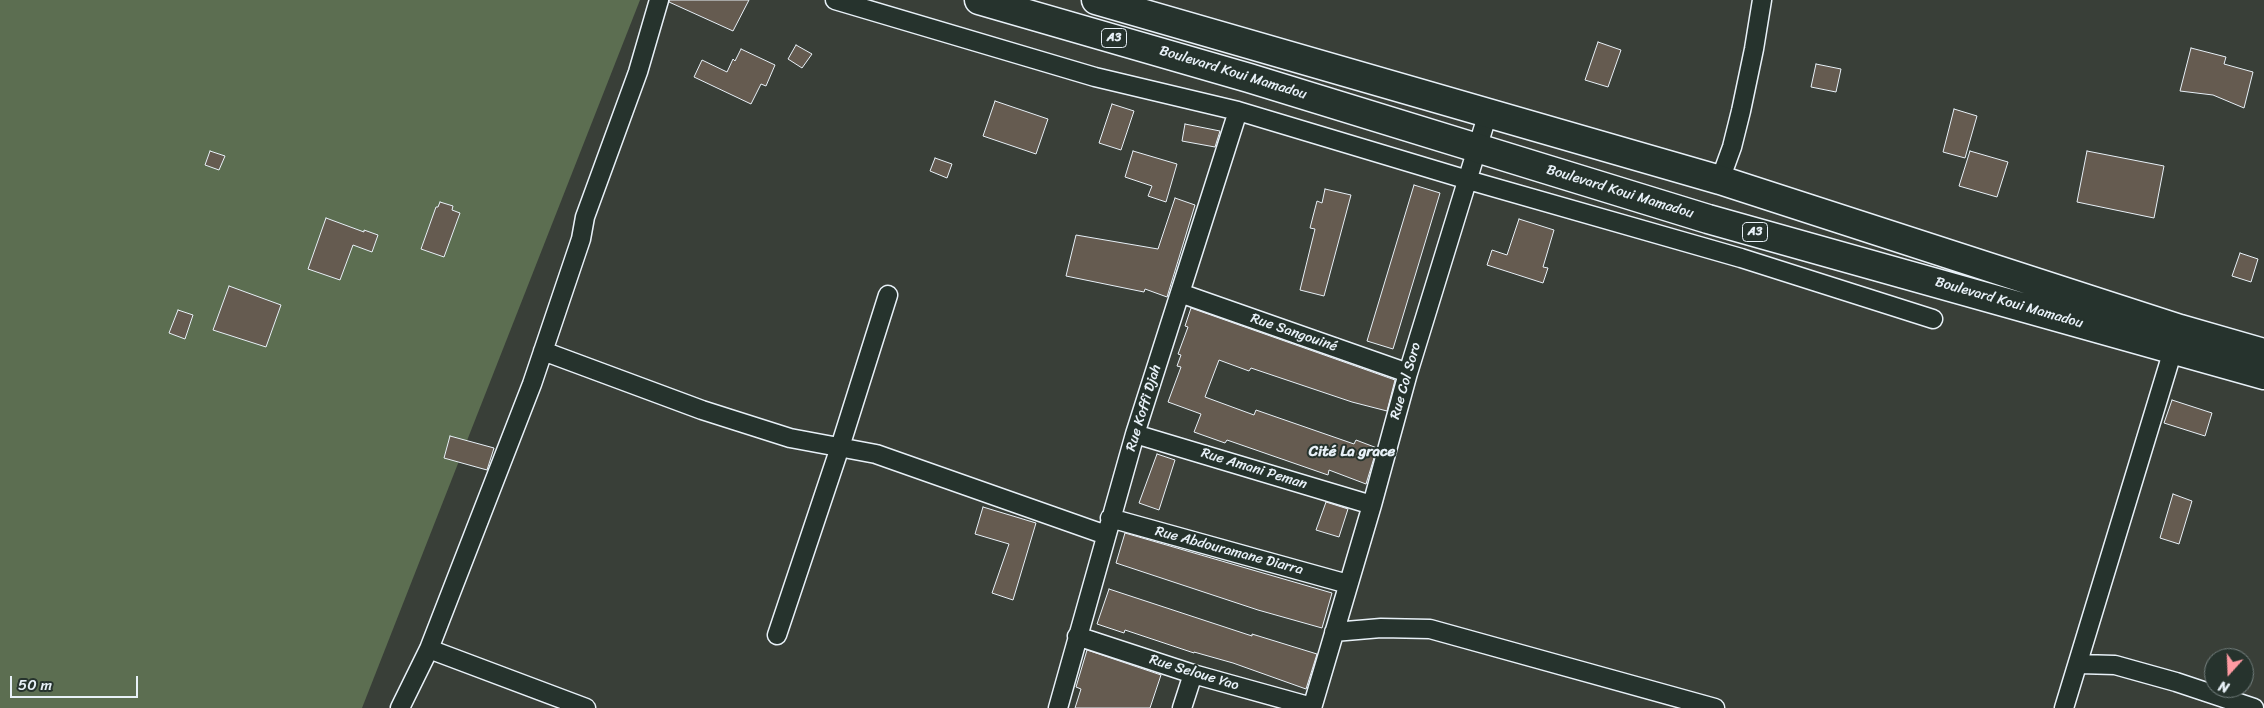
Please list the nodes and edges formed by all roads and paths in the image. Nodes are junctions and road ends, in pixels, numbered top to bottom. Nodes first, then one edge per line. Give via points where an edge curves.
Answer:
1 (659, 0) edge
2 (835, 0) edge
3 (979, 0) edge
4 (1096, 0) edge
5 (1762, 0) edge
6 (1238, 111) junction
7 (1488, 113) junction
8 (1477, 148) junction
9 (1468, 180) junction
10 (1720, 180) junction
11 (1708, 219) junction
12 (1180, 293) junction
13 (888, 295) dead end
14 (1933, 319) dead end
15 (2173, 350) junction
16 (543, 351) junction
17 (2264, 353) edge
18 (1408, 373) junction
19 (2264, 375) edge
20 (1136, 434) junction
21 (840, 447) junction
22 (1372, 505) junction
23 (1110, 518) junction
24 (1106, 536) junction
25 (1348, 584) junction
26 (1334, 632) junction
27 (776, 635) dead end
28 (1077, 636) junction
29 (429, 649) junction
30 (2079, 664) junction
31 (1193, 674) junction
32 (1312, 707) edge
33 (400, 708) edge
34 (586, 708) edge
35 (1058, 708) edge
36 (1182, 708) edge
37 (1715, 708) edge
38 (2064, 708) edge
39 (2254, 708) edge

1 - 16 street via 638,72
2 - 6 street via 1094,77
3 - 8 main road, Boulevard Koui Mamadou / A3
4 - 7 main road, Boulevard Koui Mamadou / A3
5 - 10 street via 1741,111
6 - 9 street
6 - 12 street, Rue Koffi Djah
7 - 8 street, Rue Col Soro
7 - 10 main road, Boulevard Koui Mamadou / A3
8 - 9 street, Rue Col Soro
8 - 11 main road, Boulevard Koui Mamadou / A3
9 - 14 street via 1741,258
9 - 18 street, Rue Col Soro
10 - 11 main road
10 - 17 main road, Boulevard Koui Mamadou / A3 via 2180,329
11 - 15 main road, Boulevard Koui Mamadou / A3
12 - 18 street, Rue Sangouiné
12 - 20 street, Rue Koffi Djah
13 - 21 street
15 - 19 main road, Boulevard Koui Mamadou / A3
15 - 30 street
16 - 21 street via 702,410 790,438
16 - 29 street
18 - 22 street, Rue Col Soro
20 - 22 street, Rue Amani Peman
20 - 23 street, Rue Koffi Djah
21 - 24 street via 876,454
21 - 27 street
22 - 25 street, Rue Col Soro
23 - 24 street, Rue Koffi Djah
23 - 25 street, Rue Abdouramane Diarra
24 - 28 street, Rue Koffi Djah
25 - 26 street, Rue Col Soro
26 - 32 street, Rue Col Soro
26 - 37 street via 1381,628 1430,629
28 - 31 street, Rue Seloue Yao
28 - 35 street, Rue Koffi Djah
29 - 33 street
29 - 34 street
30 - 38 street
30 - 39 street via 2116,665
31 - 32 street, Rue Seloue Yao
31 - 36 street

